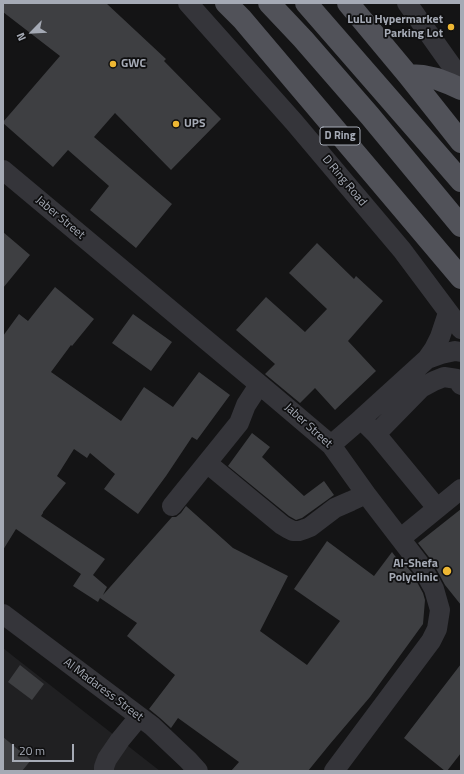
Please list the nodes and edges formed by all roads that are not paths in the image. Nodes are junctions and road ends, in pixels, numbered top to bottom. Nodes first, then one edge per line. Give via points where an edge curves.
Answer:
1 (188, 3) edge
2 (226, 3) edge
3 (269, 3) edge
4 (306, 3) edge
5 (348, 3) edge
6 (407, 3) edge
7 (408, 74) junction
8 (461, 79) edge
9 (461, 89) edge
10 (461, 142) edge
11 (3, 170) edge
12 (461, 181) edge
13 (461, 226) edge
14 (461, 278) edge
15 (448, 313) junction
16 (461, 329) edge
17 (461, 352) edge
18 (427, 359) junction
19 (461, 384) edge
20 (266, 390) junction
21 (361, 419) junction
22 (376, 434) junction
23 (331, 445) junction
24 (207, 463) junction
25 (461, 489) edge
26 (363, 490) junction
27 (172, 506) dead end
28 (437, 508) junction
29 (401, 538) junction
30 (3, 614) edge
31 (139, 717) junction
32 (104, 771) edge
33 (198, 771) edge
34 (334, 771) edge

1 - 15 street, D Ring Road via 294,122 402,250
2 - 14 main road, D Ring
3 - 13 main road via 370,116
4 - 12 main road
5 - 7 main road
6 - 8 street
7 - 9 main road via 436,79
7 - 10 main road
11 - 20 street, Jaber Street
15 - 16 street, D Ring Road
15 - 18 street via 440,337
17 - 18 street via 455,351
18 - 21 street
19 - 22 street via 457,379 444,377 421,388
20 - 23 street, Jaber Street
20 - 24 street via 256,412 239,423
21 - 22 street
21 - 23 street
22 - 28 street
23 - 26 street, Jaber Street
24 - 26 street via 282,525 293,530 305,530 335,508 351,502
24 - 27 street
25 - 28 street
26 - 29 street, Jaber Street
28 - 29 street
29 - 34 street, Jaber Street via 434,589 440,610 437,629 431,641
30 - 31 street, Al Madaress Street
31 - 32 street via 107,759
31 - 33 street, Al Madaress Street via 152,726

